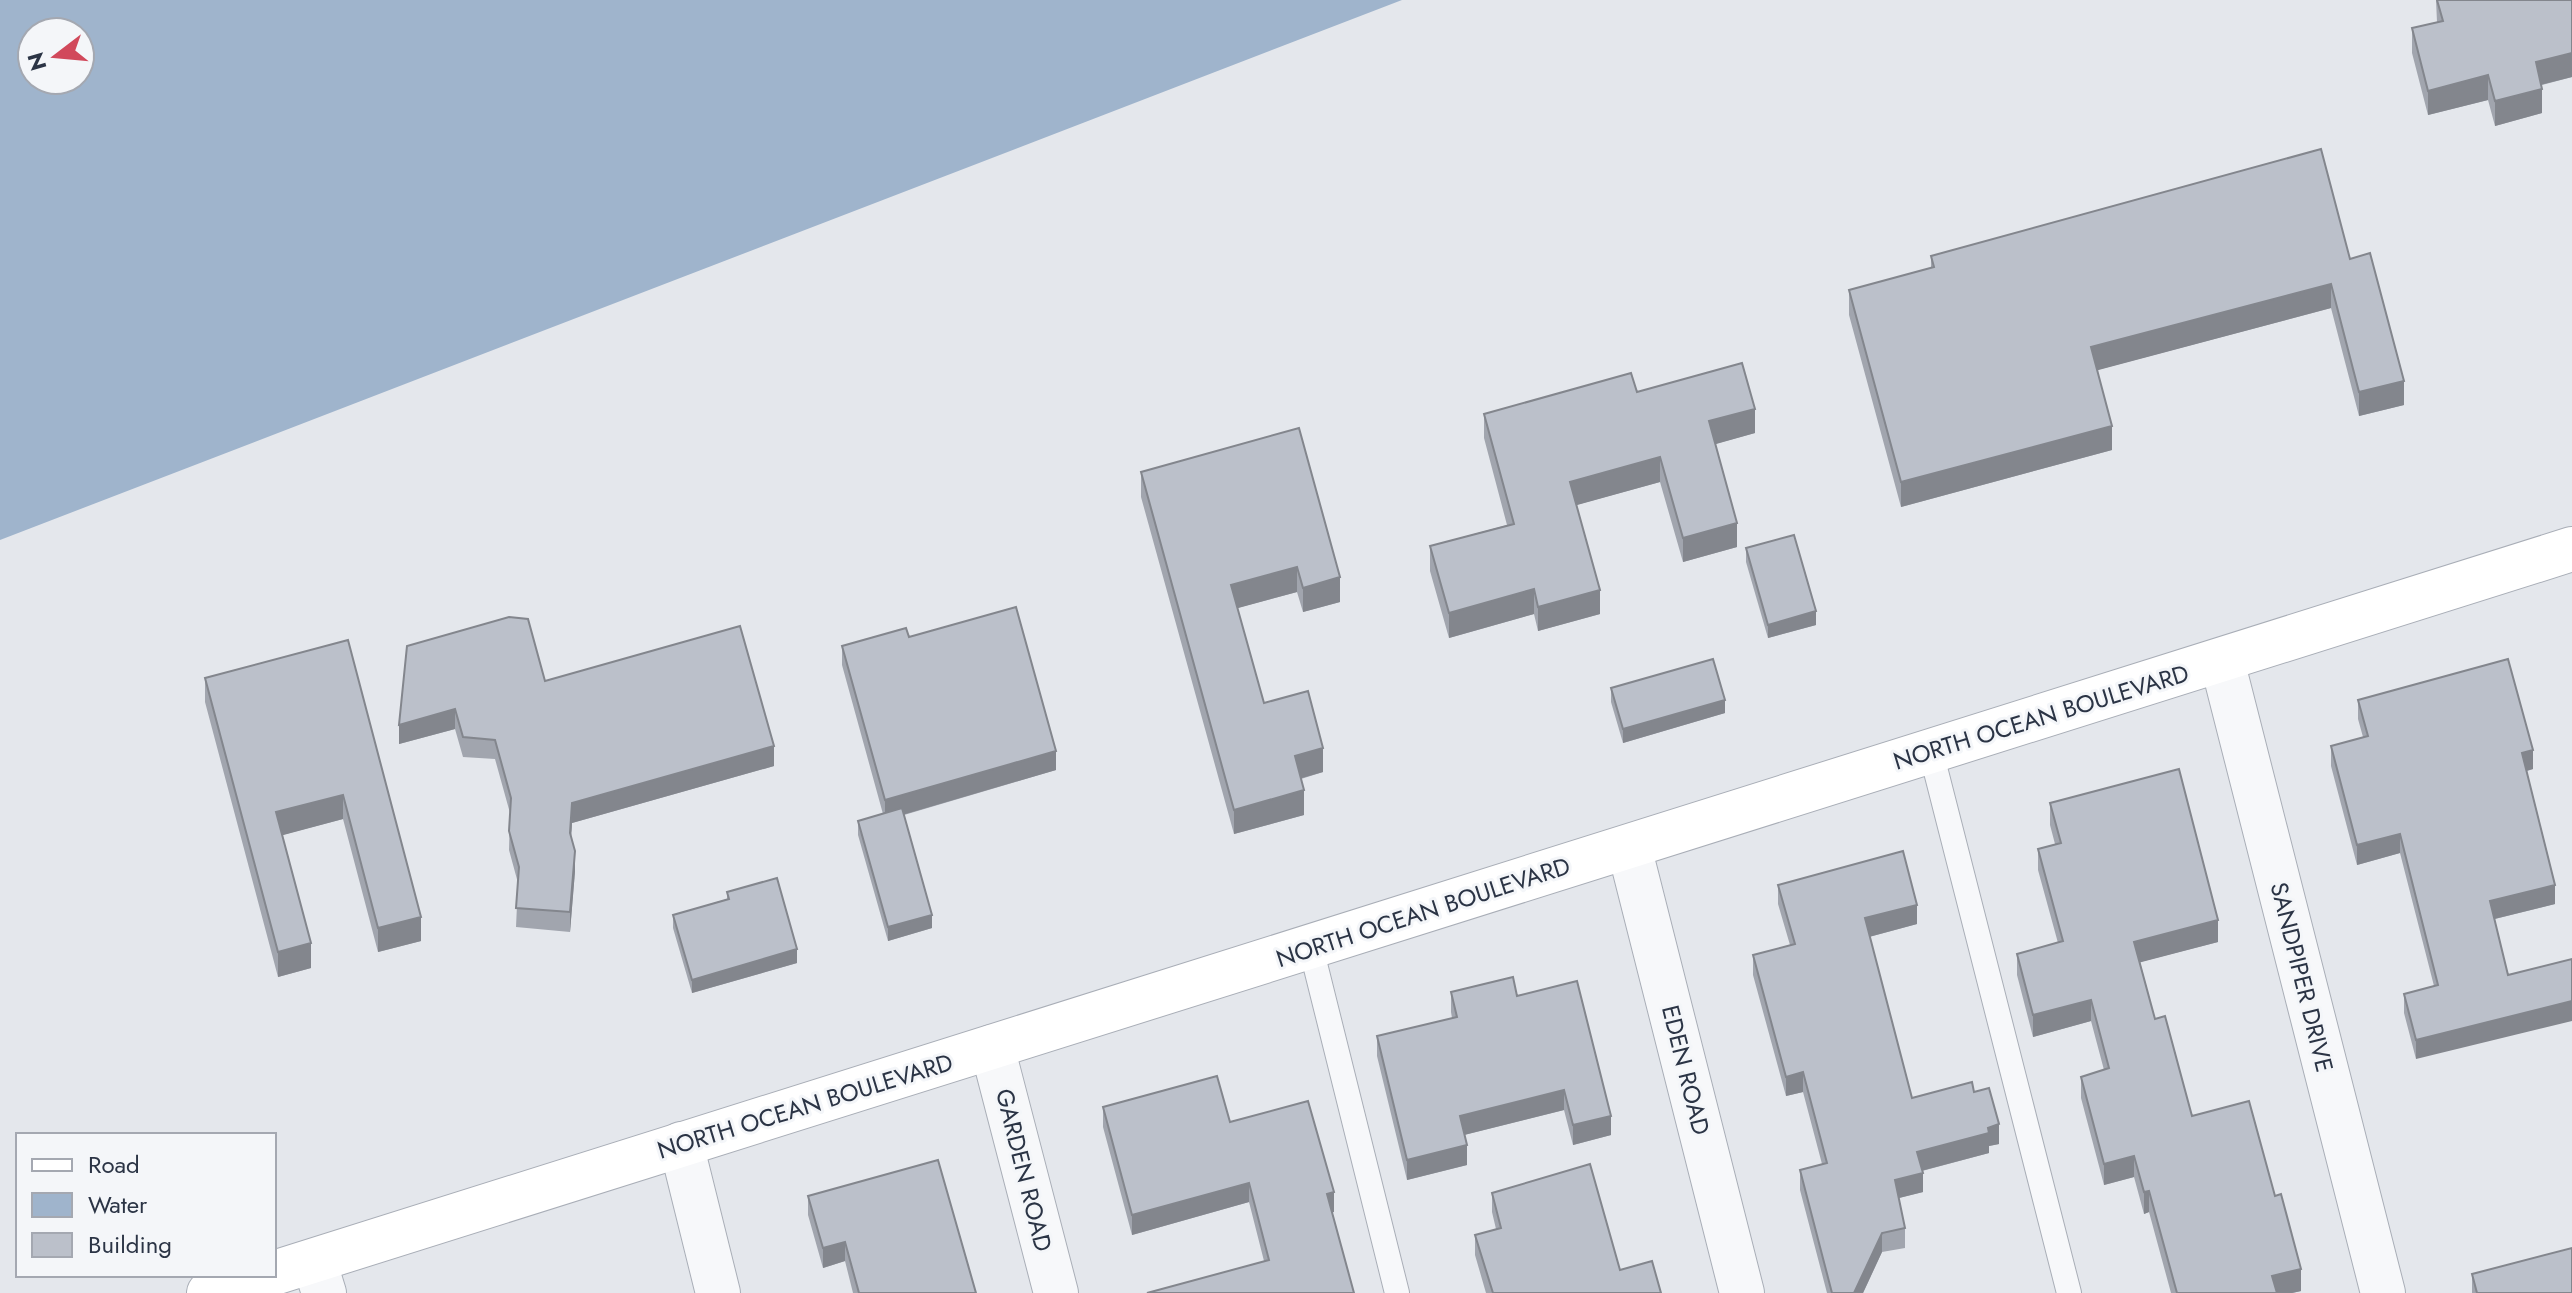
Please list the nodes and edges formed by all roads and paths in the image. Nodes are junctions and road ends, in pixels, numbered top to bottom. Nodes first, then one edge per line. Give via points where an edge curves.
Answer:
1 (2572, 549) edge
2 (2222, 661) junction
3 (1931, 752) junction
4 (1629, 847) junction
5 (1311, 948) junction
6 (992, 1047) junction
7 (681, 1144) junction
8 (304, 1276) edge
9 (261, 1277) edge
10 (209, 1293) edge
11 (718, 1293) edge
12 (1056, 1293) edge
13 (1397, 1293) edge
14 (1742, 1293) edge
15 (2069, 1293) edge
16 (2383, 1293) edge

1 - 2 street, NORTH OCEAN BOULEVARD
2 - 3 street, NORTH OCEAN BOULEVARD
2 - 16 street, SANDPIPER DRIVE
3 - 4 street, NORTH OCEAN BOULEVARD
3 - 15 lane
4 - 5 street, NORTH OCEAN BOULEVARD
4 - 14 street, EDEN ROAD
5 - 6 street, NORTH OCEAN BOULEVARD
5 - 13 lane
6 - 7 street, NORTH OCEAN BOULEVARD
6 - 12 street, GARDEN ROAD
7 - 8 street, NORTH OCEAN BOULEVARD
7 - 11 street
9 - 10 street

